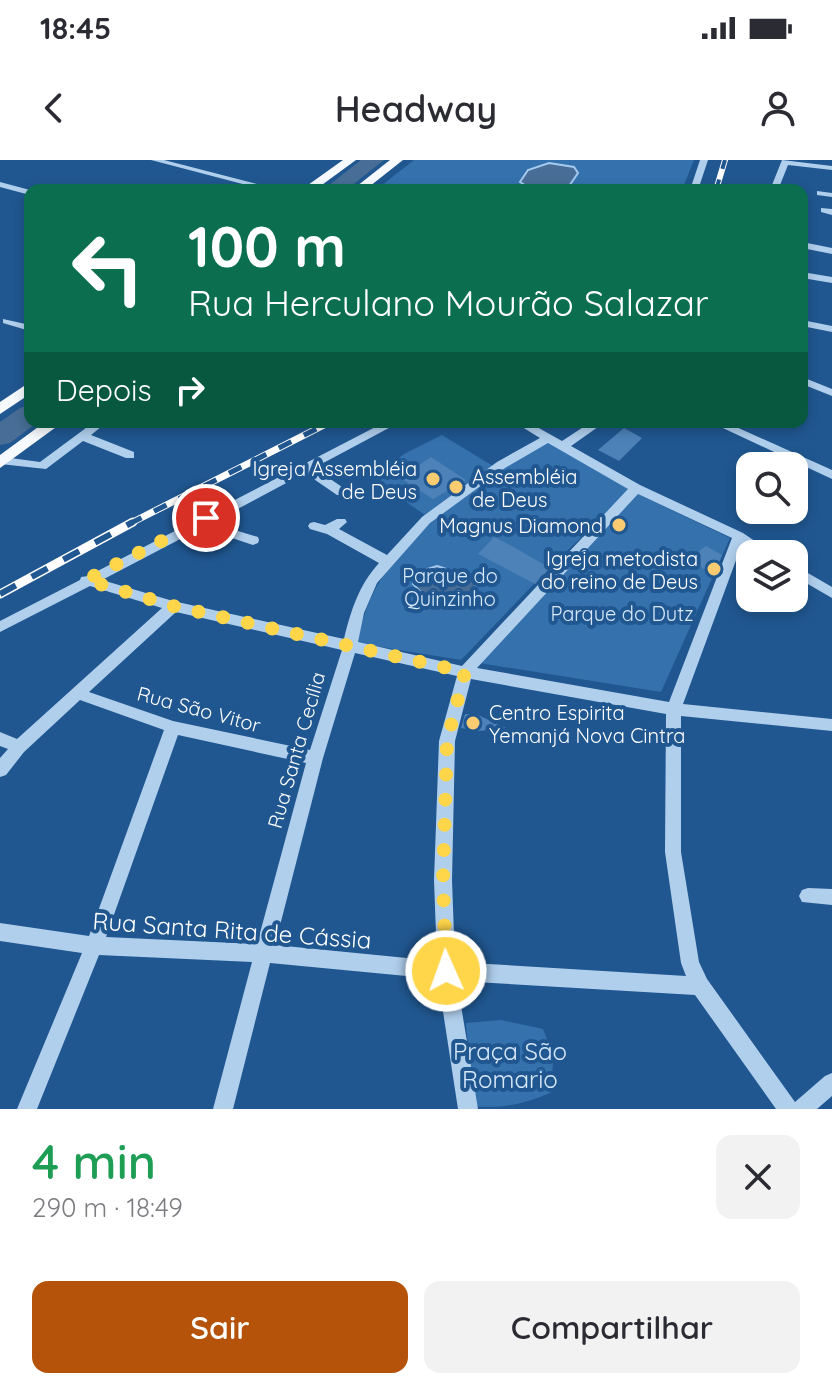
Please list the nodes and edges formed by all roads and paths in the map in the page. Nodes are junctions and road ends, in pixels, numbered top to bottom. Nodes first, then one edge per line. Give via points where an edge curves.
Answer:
1 (155, 160) edge
2 (350, 160) edge
3 (397, 160) edge
4 (704, 160) edge
5 (786, 161) edge
6 (832, 168) edge
7 (0, 184) edge
8 (249, 184) edge
9 (316, 184) edge
10 (366, 184) edge
11 (696, 184) edge
12 (776, 184) edge
13 (24, 191) edge
14 (820, 193) dead end
15 (832, 195) edge
16 (808, 246) edge
17 (832, 251) edge
18 (808, 276) edge
19 (832, 280) edge
20 (6, 321) dead end
21 (808, 324) edge
22 (24, 326) edge
23 (832, 329) edge
24 (808, 383) edge
25 (24, 391) edge
26 (832, 393) edge
27 (0, 409) edge
28 (47, 428) edge
29 (93, 428) edge
30 (383, 428) edge
31 (531, 428) edge
32 (586, 428) edge
33 (729, 428) edge
34 (82, 436) junction
35 (556, 442) junction
36 (130, 455) dead end
37 (2, 462) edge
38 (307, 469) junction
39 (832, 475) edge
40 (636, 488) junction
41 (341, 492) dead end
42 (206, 518) junction
43 (314, 526) dead end
44 (739, 536) junction
45 (253, 540) dead end
46 (745, 540) edge
47 (388, 562) junction
48 (808, 578) edge
49 (86, 580) junction
50 (832, 593) edge
51 (173, 606) junction
52 (0, 627) edge
53 (350, 646) junction
54 (465, 672) junction
55 (76, 693) junction
56 (674, 709) junction
57 (832, 725) edge
58 (173, 727) junction
59 (0, 739) edge
60 (19, 747) junction
61 (315, 758) junction
62 (0, 770) edge
63 (808, 896) dead end
64 (832, 897) edge
65 (0, 932) edge
66 (94, 946) junction
67 (262, 953) junction
68 (446, 971) junction
69 (700, 986) junction
70 (832, 1083) edge
71 (27, 1109) edge
72 (223, 1109) edge
73 (468, 1109) edge
74 (788, 1109) edge
75 (802, 1109) edge

1 - 8 street
2 - 9 main road
3 - 10 main road
4 - 11 street
5 - 6 street
5 - 12 street
7 - 13 street
14 - 15 street
16 - 17 street
18 - 19 street
20 - 22 street
21 - 23 street
24 - 26 street
25 - 27 main road
28 - 37 main road
29 - 34 street
30 - 38 street
31 - 35 street
32 - 35 street, Rua Santa Cecília
33 - 39 street
34 - 36 street
34 - 37 street via 42,466
35 - 40 street
35 - 47 street, Rua Santa Cecília via 501,465 426,520
38 - 41 street
38 - 42 street
40 - 44 street
40 - 54 street
42 - 45 street via 224,531
42 - 49 street
43 - 47 street via 322,531 336,526
44 - 46 street
44 - 56 street
47 - 53 street, Rua Santa Cecília via 368,588
48 - 50 street
49 - 51 street
49 - 52 street
51 - 53 street
51 - 55 street
53 - 54 street
53 - 61 street, Rua Santa Cecília
54 - 56 street
54 - 68 street via 447,741
55 - 58 street, Rua São Vitor
55 - 60 street
56 - 57 street
56 - 69 street via 673,852 690,963
58 - 61 street, Rua São Vitor
58 - 66 street
59 - 60 street
60 - 62 street
61 - 67 street, Rua Santa Cecília
63 - 64 street
65 - 66 street, Rua Santa Rita de Cássia
66 - 67 street, Rua Santa Rita de Cássia
66 - 71 street
67 - 68 street, Rua Santa Rita de Cássia
67 - 72 street, Rua Santa Cecília
68 - 69 street, Rua Santa Rita de Cássia
68 - 73 street
69 - 74 street
70 - 75 street

